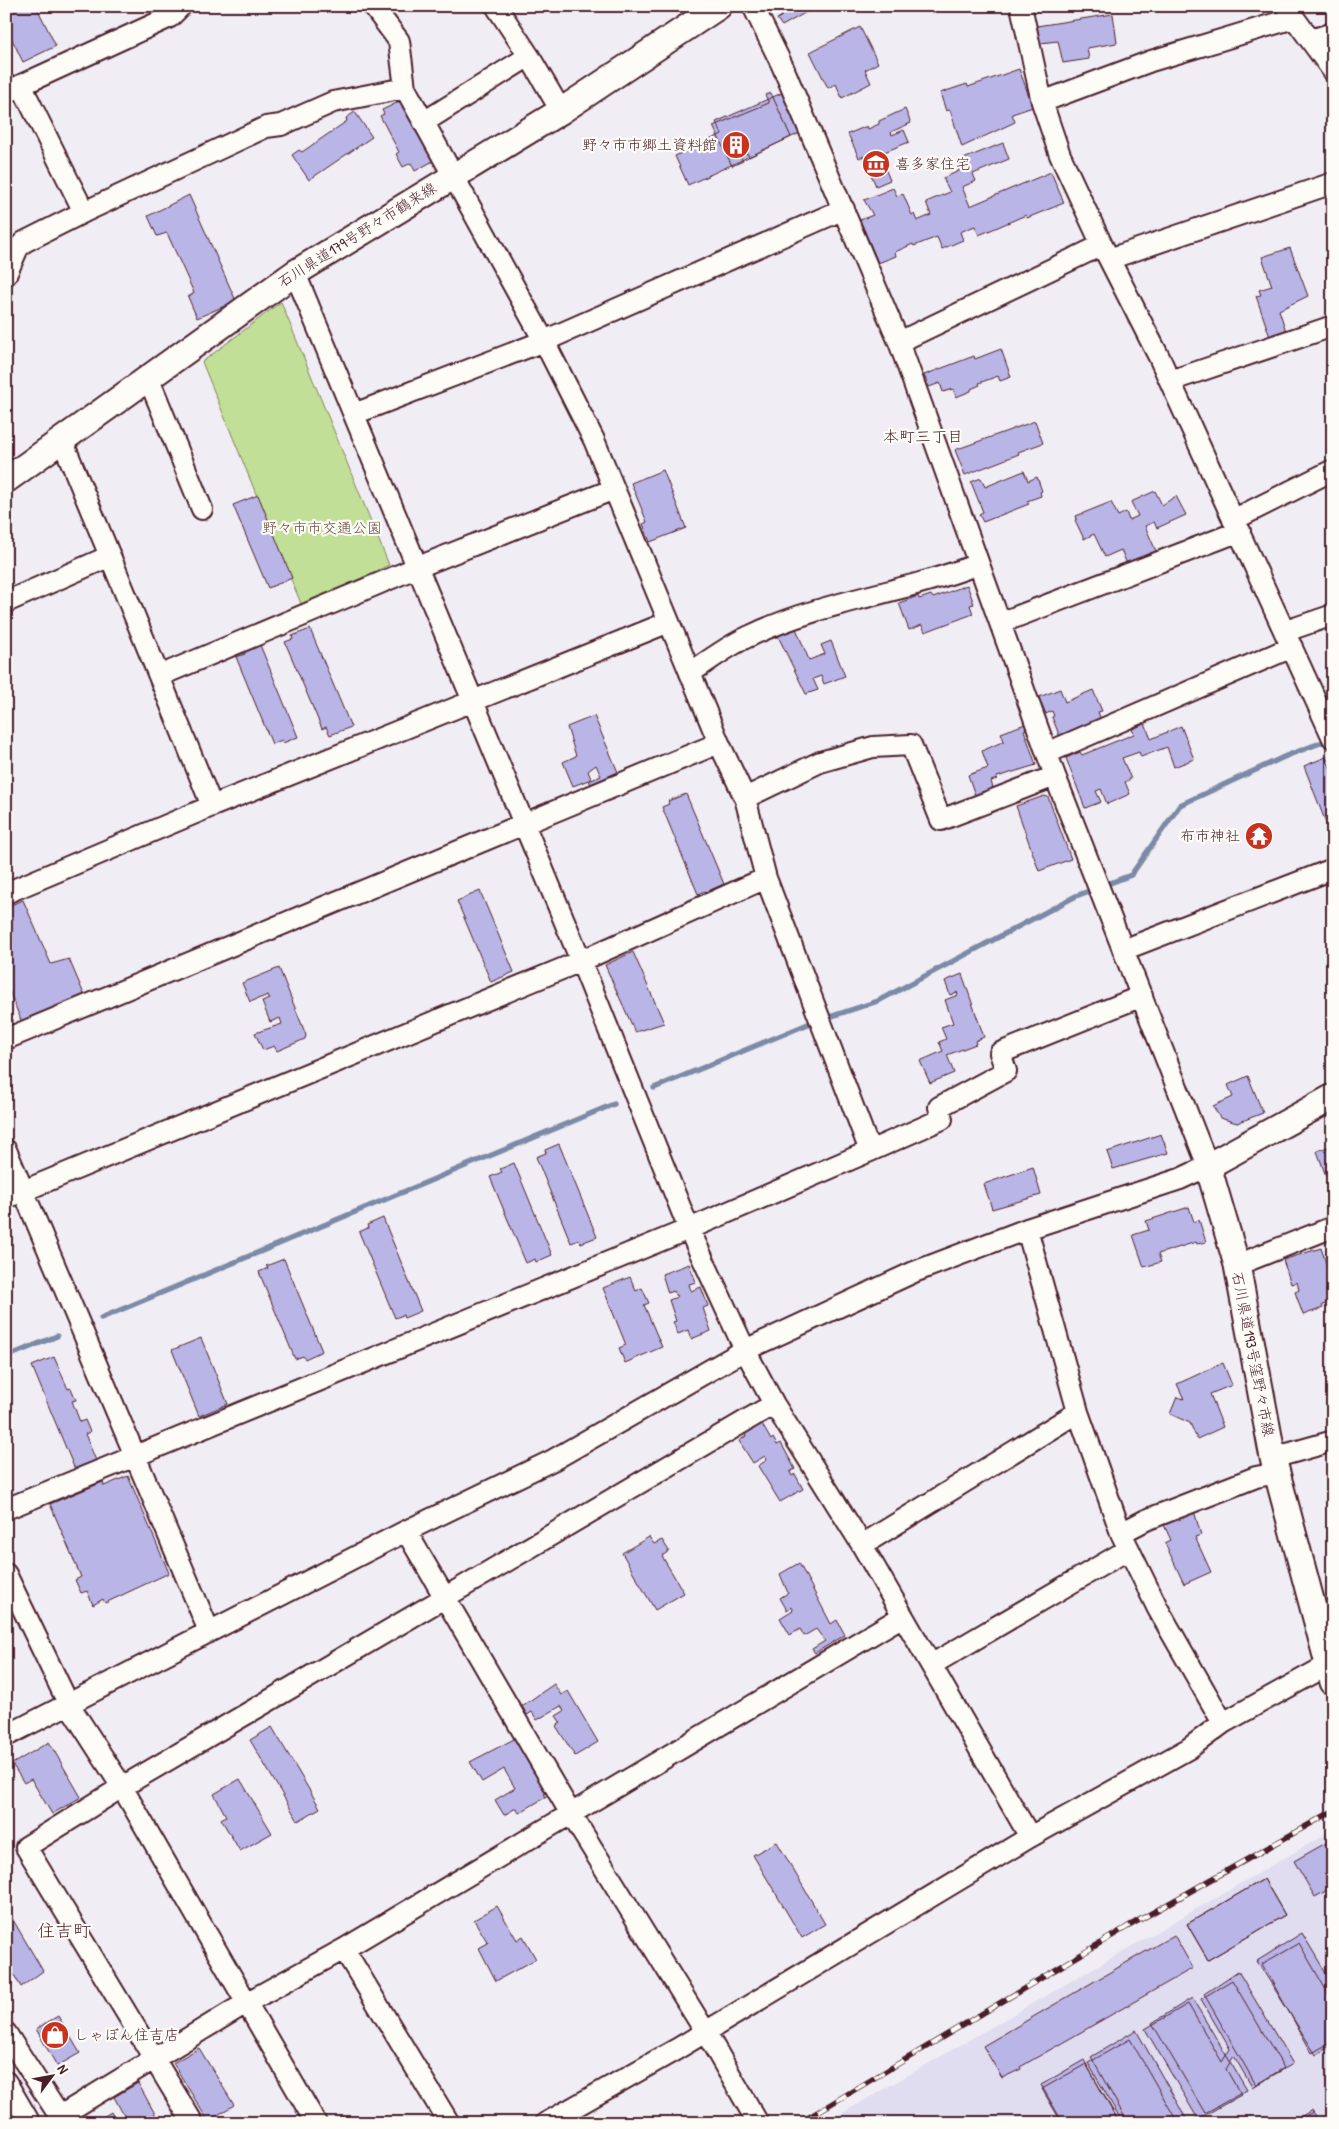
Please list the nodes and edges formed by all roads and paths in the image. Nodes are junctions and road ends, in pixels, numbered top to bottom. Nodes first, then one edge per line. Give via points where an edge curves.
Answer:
1 (181, 6) edge
2 (373, 6) edge
3 (496, 6) edge
4 (719, 6) edge
5 (753, 6) edge
6 (1021, 6) edge
7 (1290, 12) edge
8 (1333, 33) edge
9 (1311, 40) junction
10 (529, 56) junction
11 (1333, 71) edge
12 (405, 88) junction
13 (14, 89) edge
14 (1042, 102) junction
15 (560, 111) junction
16 (424, 122) junction
17 (453, 175) junction
18 (1333, 183) edge
19 (844, 209) junction
20 (84, 212) junction
21 (1106, 252) junction
22 (295, 273) junction
23 (6, 275) edge
24 (1333, 326) edge
25 (544, 341) junction
26 (898, 342) junction
27 (148, 377) junction
28 (1170, 381) junction
29 (354, 414) junction
30 (62, 440) junction
31 (1333, 470) edge
32 (6, 480) edge
33 (614, 489) junction
34 (202, 509) dead end
35 (1237, 526) junction
36 (110, 556) junction
37 (978, 564) junction
38 (418, 567) junction
39 (6, 602) edge
40 (1333, 615) edge
41 (669, 622) junction
42 (1000, 623) junction
43 (1289, 639) junction
44 (690, 673) junction
45 (159, 676) junction
46 (473, 702) junction
47 (1331, 734) edge
48 (719, 743) junction
49 (1047, 753) junction
50 (1055, 776) junction
51 (745, 798) junction
52 (212, 806) junction
53 (523, 825) junction
54 (1333, 870) edge
55 (766, 878) junction
56 (6, 893) edge
57 (1123, 950) junction
58 (581, 960) junction
59 (1142, 996) junction
60 (6, 1039) edge
61 (1333, 1097) edge
62 (6, 1150) edge
63 (870, 1151) junction
64 (1208, 1166) junction
65 (14, 1194) edge
66 (1333, 1227) edge
67 (689, 1229) junction
68 (1027, 1229) junction
69 (1237, 1265) junction
70 (745, 1350) junction
71 (774, 1404) junction
72 (1078, 1412) junction
73 (1333, 1441) edge
74 (134, 1455) junction
75 (1275, 1465) junction
76 (6, 1509) edge
77 (406, 1531) junction
78 (1125, 1541) junction
79 (862, 1545) junction
80 (6, 1574) edge
81 (444, 1598) junction
82 (903, 1616) junction
83 (209, 1632) junction
84 (931, 1665) junction
85 (1330, 1673) edge
86 (68, 1703) junction
87 (1223, 1724) junction
88 (6, 1736) edge
89 (122, 1787) junction
90 (571, 1814) junction
91 (1030, 1837) junction
92 (344, 1949) junction
93 (246, 2003) junction
94 (705, 2031) junction
95 (6, 2033) edge
96 (154, 2058) junction
97 (6, 2082) edge
98 (62, 2119) edge
99 (30, 2123) edge
100 (193, 2123) edge
101 (316, 2123) edge
102 (449, 2123) edge
103 (546, 2123) edge
104 (758, 2123) edge

1 - 13 street via 170,17
2 - 12 street via 400,41
3 - 10 street
4 - 15 main road, 石川県道179号野々市鶴来線
5 - 19 street
6 - 14 street
7 - 9 street
7 - 14 street
8 - 9 street
9 - 11 street
10 - 15 street
10 - 16 street
12 - 16 street
12 - 20 street via 333,102 281,125 266,127
13 - 20 street
14 - 21 street via 1060,155
15 - 17 main road, 石川県道179号野々市鶴来線
16 - 17 street
17 - 22 main road, 石川県道179号野々市鶴来線
17 - 25 street
18 - 21 street
19 - 25 street
19 - 26 street
20 - 23 street via 24,242
21 - 26 street
21 - 28 street
22 - 27 main road, 石川県道179号野々市鶴来線
22 - 29 street
24 - 28 street
25 - 29 street
25 - 33 street via 594,440
26 - 37 street
27 - 30 main road, 石川県道179号野々市鶴来線
27 - 34 street
28 - 35 street
29 - 38 street
30 - 32 main road, 石川県道179号野々市鶴来線
30 - 36 street
31 - 35 street
33 - 38 street
33 - 41 street
35 - 42 street
35 - 43 street
36 - 39 street
36 - 45 street
37 - 42 street
37 - 44 street via 909,588 825,608 751,635
38 - 45 street
38 - 46 street
40 - 43 street
41 - 44 street
41 - 46 street
42 - 49 street
43 - 47 street
43 - 49 street
44 - 48 street
45 - 52 street
46 - 52 street
46 - 53 street
48 - 51 street
48 - 53 street
49 - 50 street
50 - 51 street via 941,820 911,745 873,747 820,762
50 - 57 street
51 - 55 street
52 - 56 street
53 - 58 street
53 - 60 street
54 - 57 street
55 - 58 street
55 - 63 street
57 - 59 street
58 - 65 street
58 - 67 street
59 - 63 street via 1000,1053 1006,1071 938,1107 942,1119
59 - 64 street
61 - 64 main road
62 - 65 street
63 - 67 street
64 - 68 street
64 - 69 main road, 石川県道193号窪野々市線
65 - 74 street
66 - 69 street
67 - 70 street
67 - 74 street
68 - 70 street via 914,1272
68 - 72 street
69 - 75 main road, 石川県道193号窪野々市線
70 - 71 street
70 - 77 street via 553,1460
71 - 79 street
71 - 81 street
72 - 78 street
72 - 79 street
73 - 75 street
74 - 76 street
74 - 83 street
75 - 78 street via 1256,1477 1155,1516
75 - 85 main road, 石川県道193号窪野々市線
77 - 81 street
77 - 83 street
78 - 84 street
78 - 87 street via 1158,1609
79 - 82 street
80 - 86 street
81 - 89 street
81 - 90 street
82 - 84 street
82 - 90 street
83 - 86 street
84 - 91 street
85 - 87 street
86 - 88 street
86 - 89 street
87 - 91 street via 1188,1749
89 - 93 street
89 - 96 street via 26,1847
90 - 92 street
90 - 94 street
91 - 94 street
92 - 93 street
92 - 102 street
93 - 96 street
93 - 101 street
94 - 103 street
94 - 104 street
95 - 98 street
96 - 98 street
96 - 100 street
97 - 99 street

